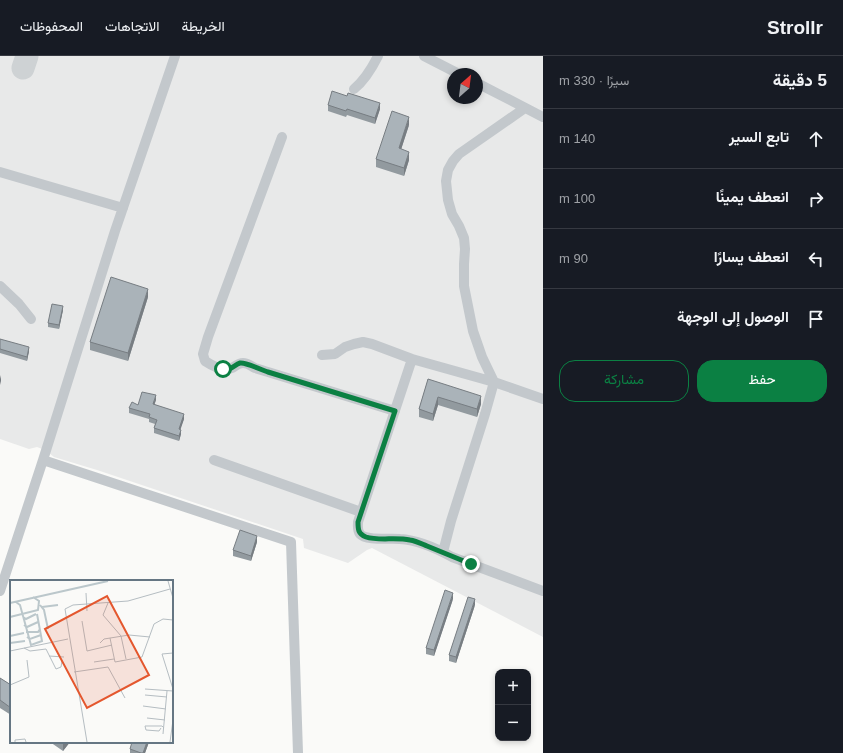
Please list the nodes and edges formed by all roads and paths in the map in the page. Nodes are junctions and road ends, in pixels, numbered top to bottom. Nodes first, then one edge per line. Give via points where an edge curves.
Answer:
1 (175, 56) edge
2 (378, 56) edge
3 (424, 56) edge
4 (447, 68) edge
5 (483, 86) edge
6 (354, 89) dead end
7 (526, 108) junction
8 (543, 117) edge
9 (282, 137) dead end
10 (0, 172) edge
11 (123, 208) junction
12 (0, 286) edge
13 (31, 319) dead end
14 (322, 355) dead end
15 (412, 360) junction
16 (494, 382) junction
17 (543, 399) edge
18 (395, 411) junction
19 (43, 460) junction
20 (214, 460) dead end
21 (361, 512) junction
22 (443, 552) junction
23 (0, 590) edge
24 (543, 591) edge
25 (298, 753) edge

1 - 11 street
2 - 6 street via 367,76
3 - 4 street
5 - 7 street
7 - 8 street
7 - 16 street via 459,154 452,161 446,181 452,214 464,238 464,286 473,331
9 - 18 street via 208,337 203,354 205,361 223,369 230,369 242,362
10 - 11 street
11 - 19 street
12 - 13 street
14 - 15 street via 335,354 345,347 363,342
15 - 16 street
15 - 18 street
16 - 17 street
16 - 22 street
18 - 21 street
19 - 23 street
19 - 25 street via 291,542
20 - 21 street
21 - 22 street via 358,528 360,534 366,537 410,540
22 - 24 street

